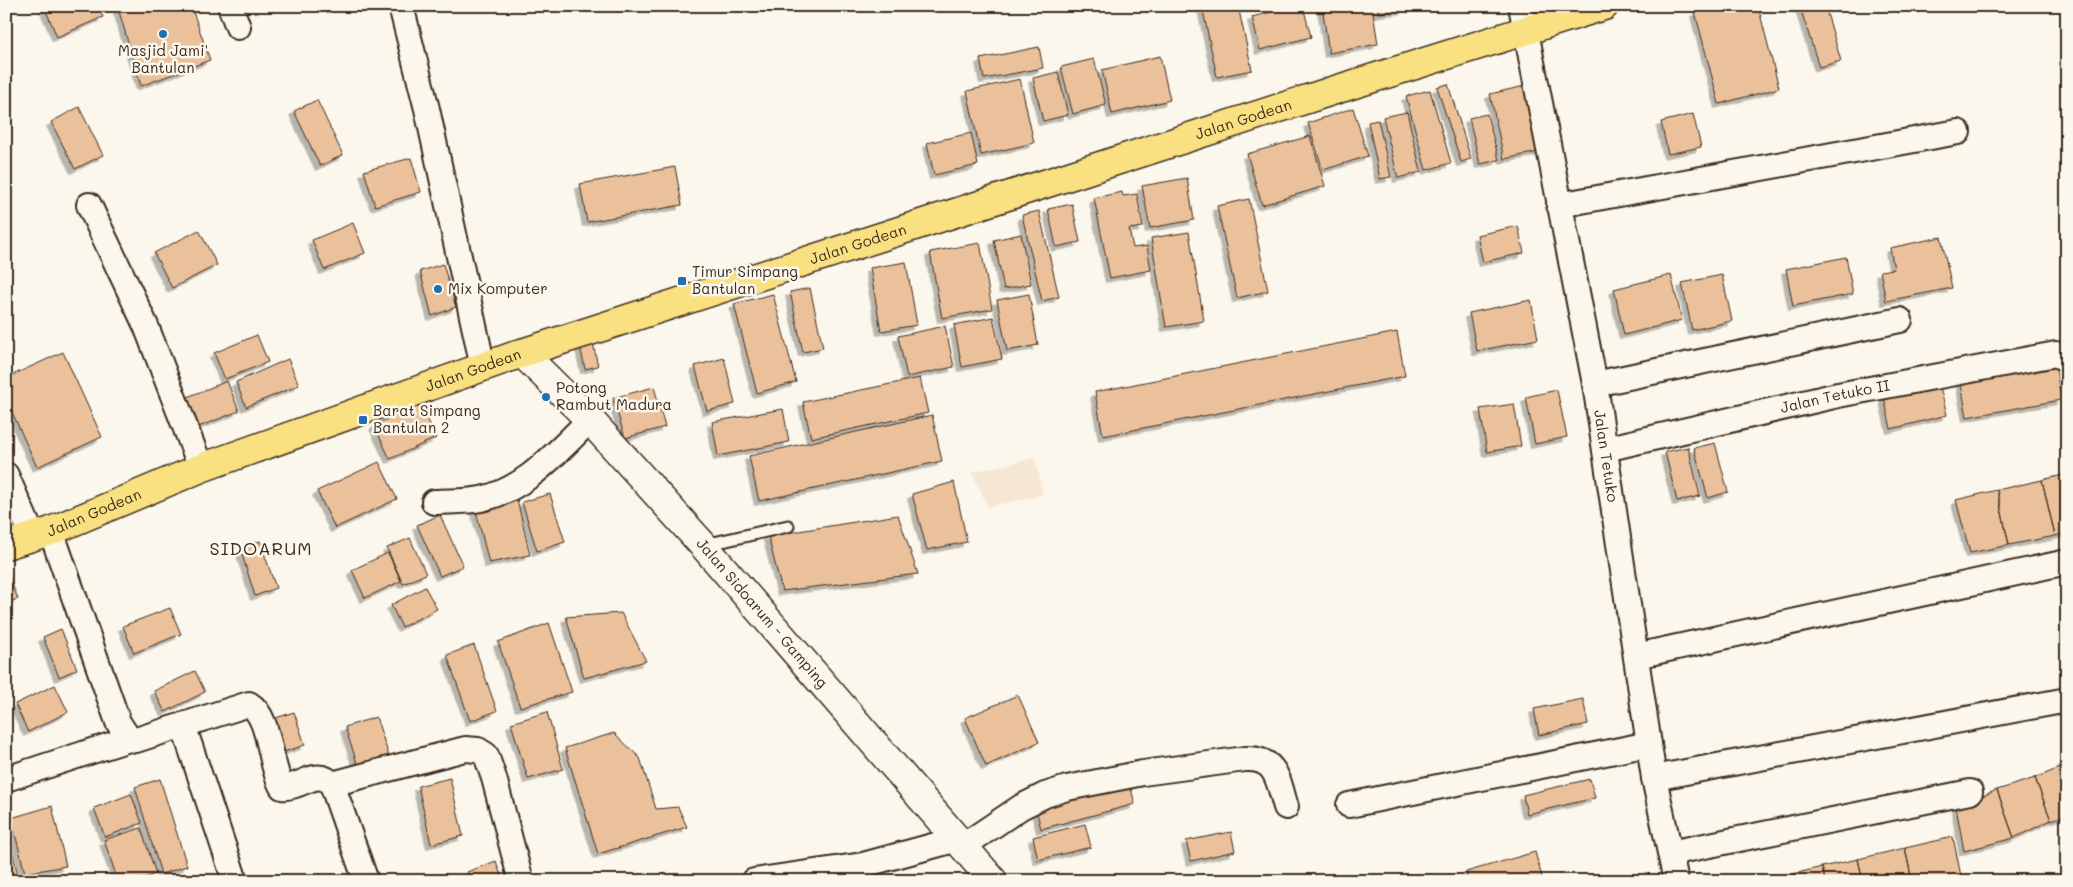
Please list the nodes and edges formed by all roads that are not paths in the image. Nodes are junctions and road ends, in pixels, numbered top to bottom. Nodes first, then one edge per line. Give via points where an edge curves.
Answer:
1 (401, 6) edge
2 (1604, 6) edge
3 (1522, 19) edge
4 (1958, 132) dead end
5 (89, 205) dead end
6 (1559, 205) junction
7 (1900, 320) dead end
8 (522, 352) junction
9 (2067, 360) edge
10 (484, 366) junction
11 (1595, 384) junction
12 (590, 420) junction
13 (1604, 448) junction
14 (201, 468) junction
15 (6, 475) edge
16 (434, 502) dead end
17 (788, 526) dead end
18 (42, 534) junction
19 (6, 545) edge
20 (703, 545) junction
21 (2067, 562) edge
22 (1636, 656) junction
23 (2067, 700) edge
24 (183, 725) junction
25 (129, 738) junction
26 (1649, 744) junction
27 (1654, 778) junction
28 (6, 779) edge
29 (332, 784) junction
30 (1970, 792) dead end
31 (1349, 805) dead end
32 (1286, 808) dead end
33 (961, 842) junction
34 (1670, 853) junction
35 (235, 881) edge
36 (366, 881) edge
37 (521, 881) edge
38 (754, 881) edge
39 (993, 881) edge
40 (1676, 881) edge

1 - 10 street via 428,109
2 - 3 main road, Jalan Godean
3 - 6 street, Jalan Tetuko
3 - 8 main road, Jalan Godean via 1335,90
4 - 6 street
5 - 14 street via 146,326
6 - 11 street, Jalan Tetuko
7 - 11 street
8 - 10 main road, Jalan Godean
8 - 12 main road, Jalan Sidoarum - Gamping
9 - 13 street, Jalan Tetuko II via 2056,354 1838,395
10 - 14 main road, Jalan Godean
11 - 13 street, Jalan Tetuko
12 - 16 street via 543,465 508,491 480,500
12 - 20 main road, Jalan Sidoarum - Gamping
13 - 22 street, Jalan Tetuko
14 - 18 main road, Jalan Godean
15 - 18 street
17 - 20 lane
18 - 19 main road, Jalan Godean
18 - 25 street via 118,722
20 - 33 main road, Jalan Sidoarum - Gamping
21 - 22 street
22 - 26 street, Jalan Tetuko
23 - 27 street
24 - 25 street via 136,740
24 - 29 street via 249,704 258,711 282,787 288,788 321,776
24 - 35 street
25 - 28 street
26 - 27 street, Jalan Tetuko
26 - 31 street
27 - 34 street, Jalan Tetuko
29 - 36 street
29 - 37 street via 465,749 478,750 486,755 494,778
30 - 34 street
32 - 33 street via 1271,766 1260,758 1245,758 1067,788 1045,795
33 - 38 street via 863,865
33 - 39 main road, Jalan Sidoarum - Gamping
34 - 40 street, Jalan Tetuko

